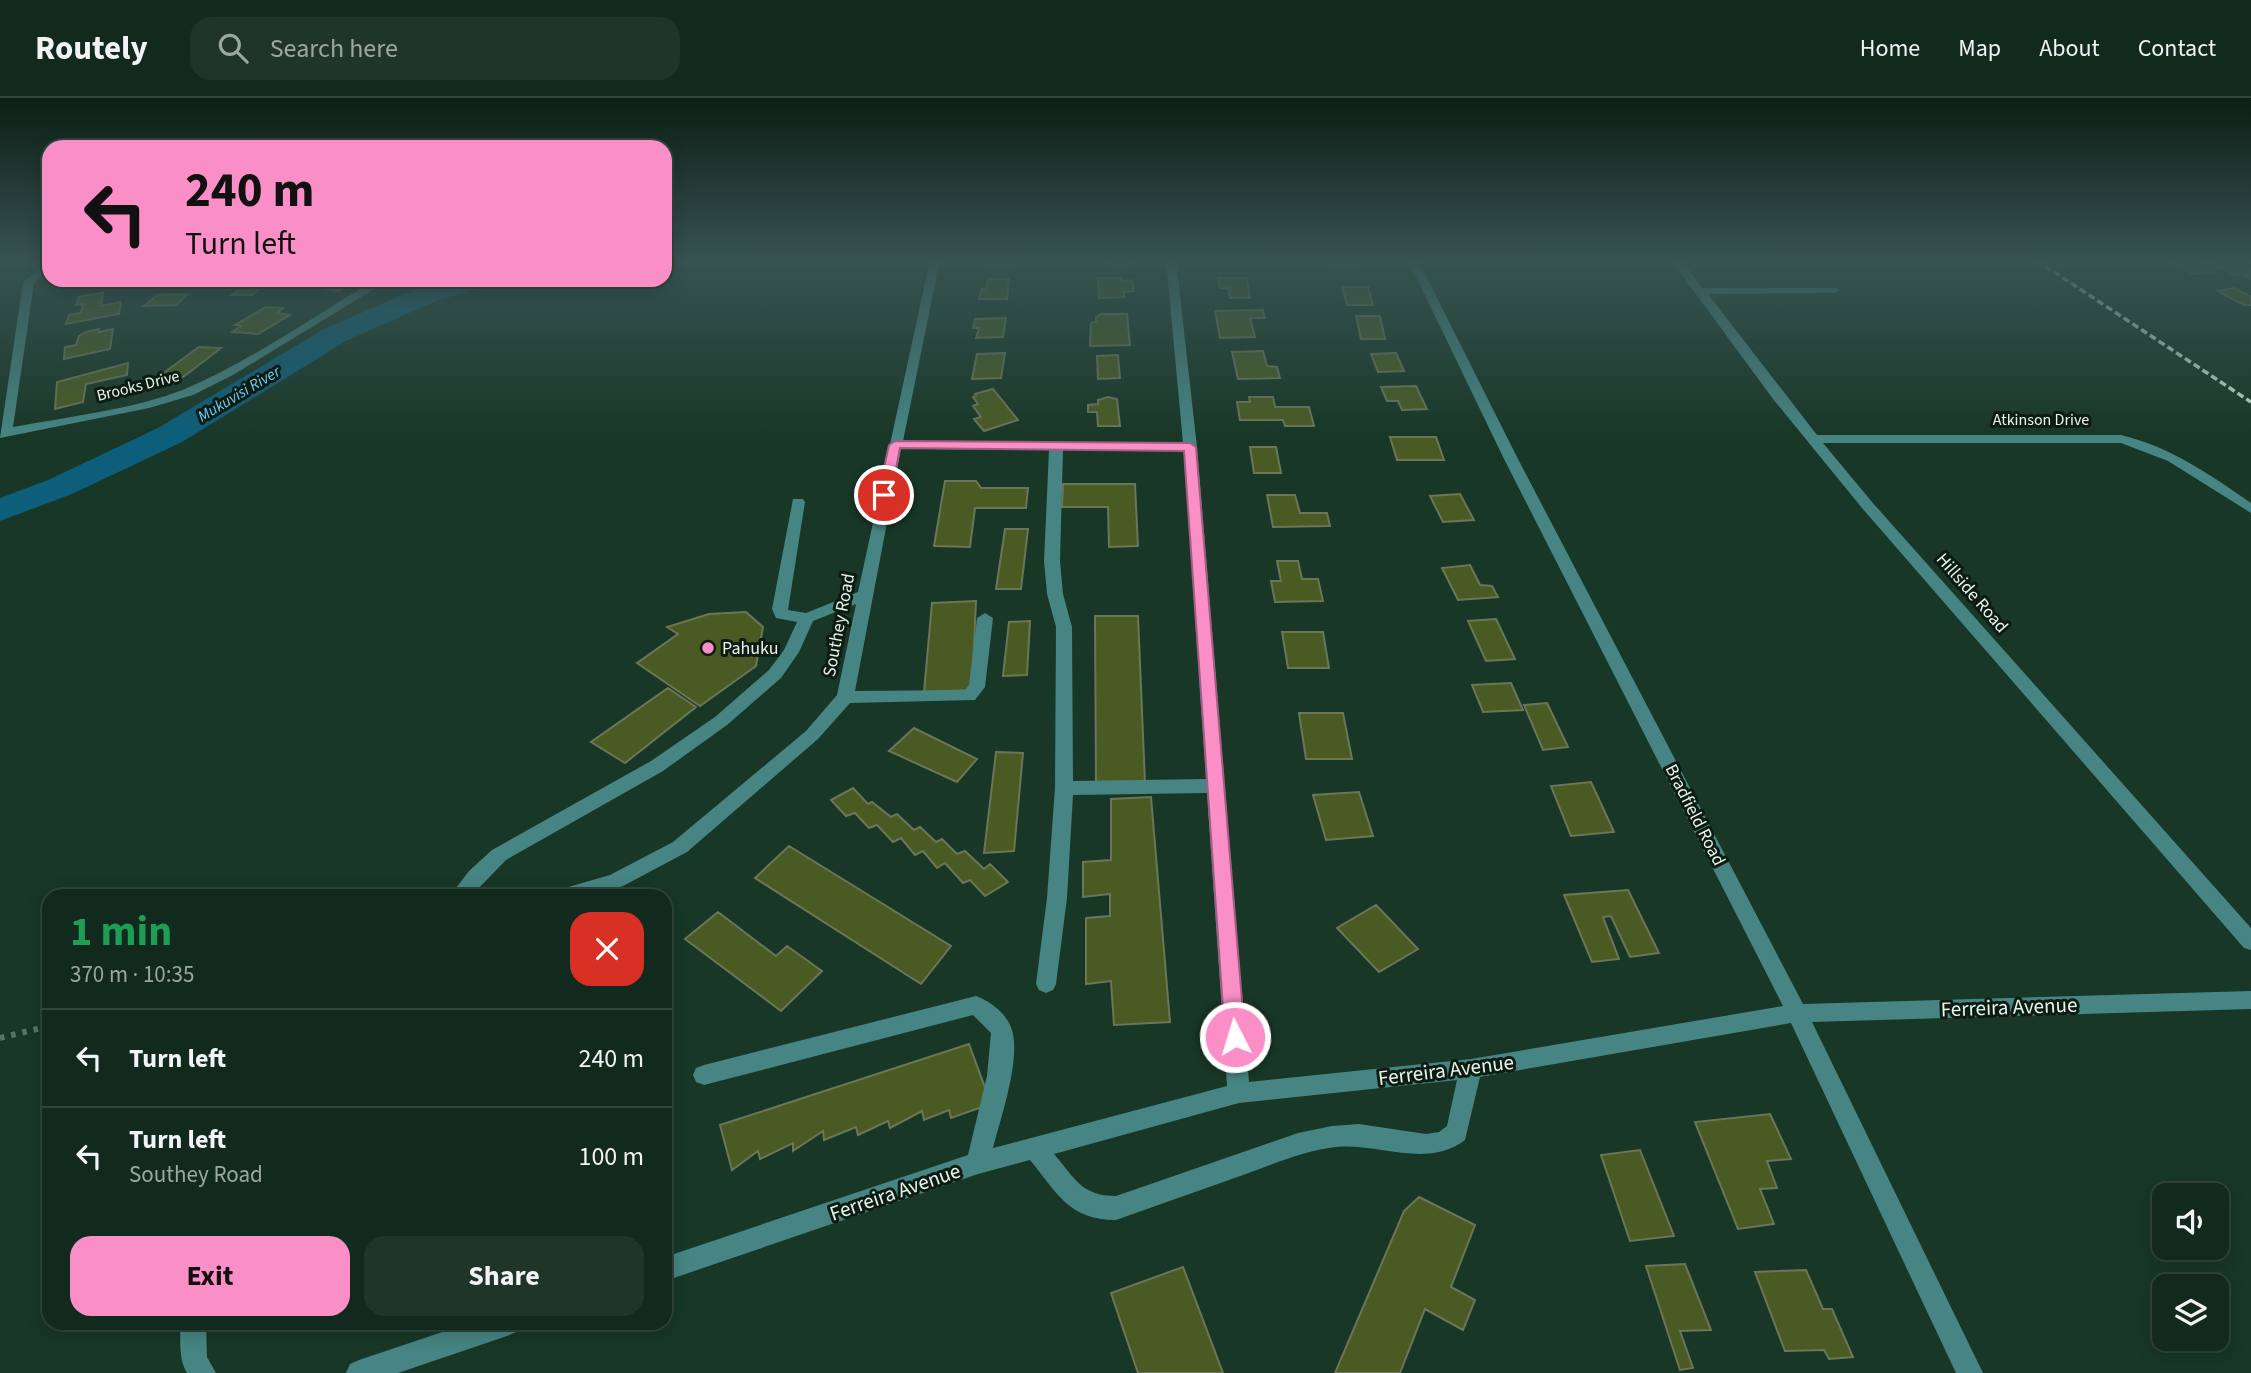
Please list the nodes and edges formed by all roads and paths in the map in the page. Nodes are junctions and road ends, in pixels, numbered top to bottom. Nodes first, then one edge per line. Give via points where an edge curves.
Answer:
1 (23, 320) edge
2 (317, 320) edge
3 (922, 320) edge
4 (1177, 320) edge
5 (1442, 320) edge
6 (1723, 320) edge
7 (3, 433) edge
8 (1813, 439) junction
9 (895, 445) junction
10 (1056, 446) junction
11 (1190, 447) junction
12 (798, 502) dead end
13 (2251, 509) edge
14 (864, 595) junction
15 (807, 618) junction
16 (985, 618) dead end
17 (845, 697) junction
18 (1216, 786) junction
19 (1065, 788) junction
20 (466, 889) edge
21 (589, 889) edge
22 (2251, 942) edge
23 (1046, 984) dead end
24 (2251, 1000) edge
25 (1797, 1013) junction
26 (42, 1028) edge
27 (0, 1038) edge
28 (1471, 1069) junction
29 (704, 1075) dead end
30 (1239, 1093) junction
31 (1034, 1148) junction
32 (978, 1163) junction
33 (672, 1267) edge
34 (193, 1330) edge
35 (486, 1330) edge
36 (202, 1373) edge
37 (359, 1373) edge
38 (1970, 1373) edge

1 - 7 street
2 - 7 street, Brooks Drive via 195,389 149,404
3 - 9 street, Southey Road
4 - 11 street
5 - 25 street, Bradfield Road
6 - 8 street, Hillside Road
8 - 13 street, Atkinson Drive via 2121,439 2173,457
8 - 22 street, Hillside Road
9 - 10 street
9 - 14 street, Southey Road
10 - 11 street
10 - 19 street via 1052,561 1064,639
11 - 18 street
12 - 15 street via 780,609 789,617
14 - 15 street
14 - 17 street, Southey Road
15 - 20 street via 775,674 721,720 657,765 499,855
16 - 17 street via 977,687 969,696
17 - 21 street, Southey Road via 812,735 680,847 616,881
18 - 19 street
18 - 30 street
19 - 23 street
24 - 25 street, Ferreira Avenue
25 - 28 street, Ferreira Avenue
25 - 38 street, Bradfield Road
26 - 27 path
28 - 30 street, Ferreira Avenue
28 - 31 street via 1457,1132 1444,1142 1426,1145 1359,1135 1332,1137 1298,1144 1116,1208 1095,1208 1077,1198
29 - 32 street via 976,1006 990,1014 1002,1032
30 - 31 street, Ferreira Avenue
31 - 32 street, Ferreira Avenue
32 - 33 street, Ferreira Avenue
34 - 36 street via 194,1361
35 - 37 street

